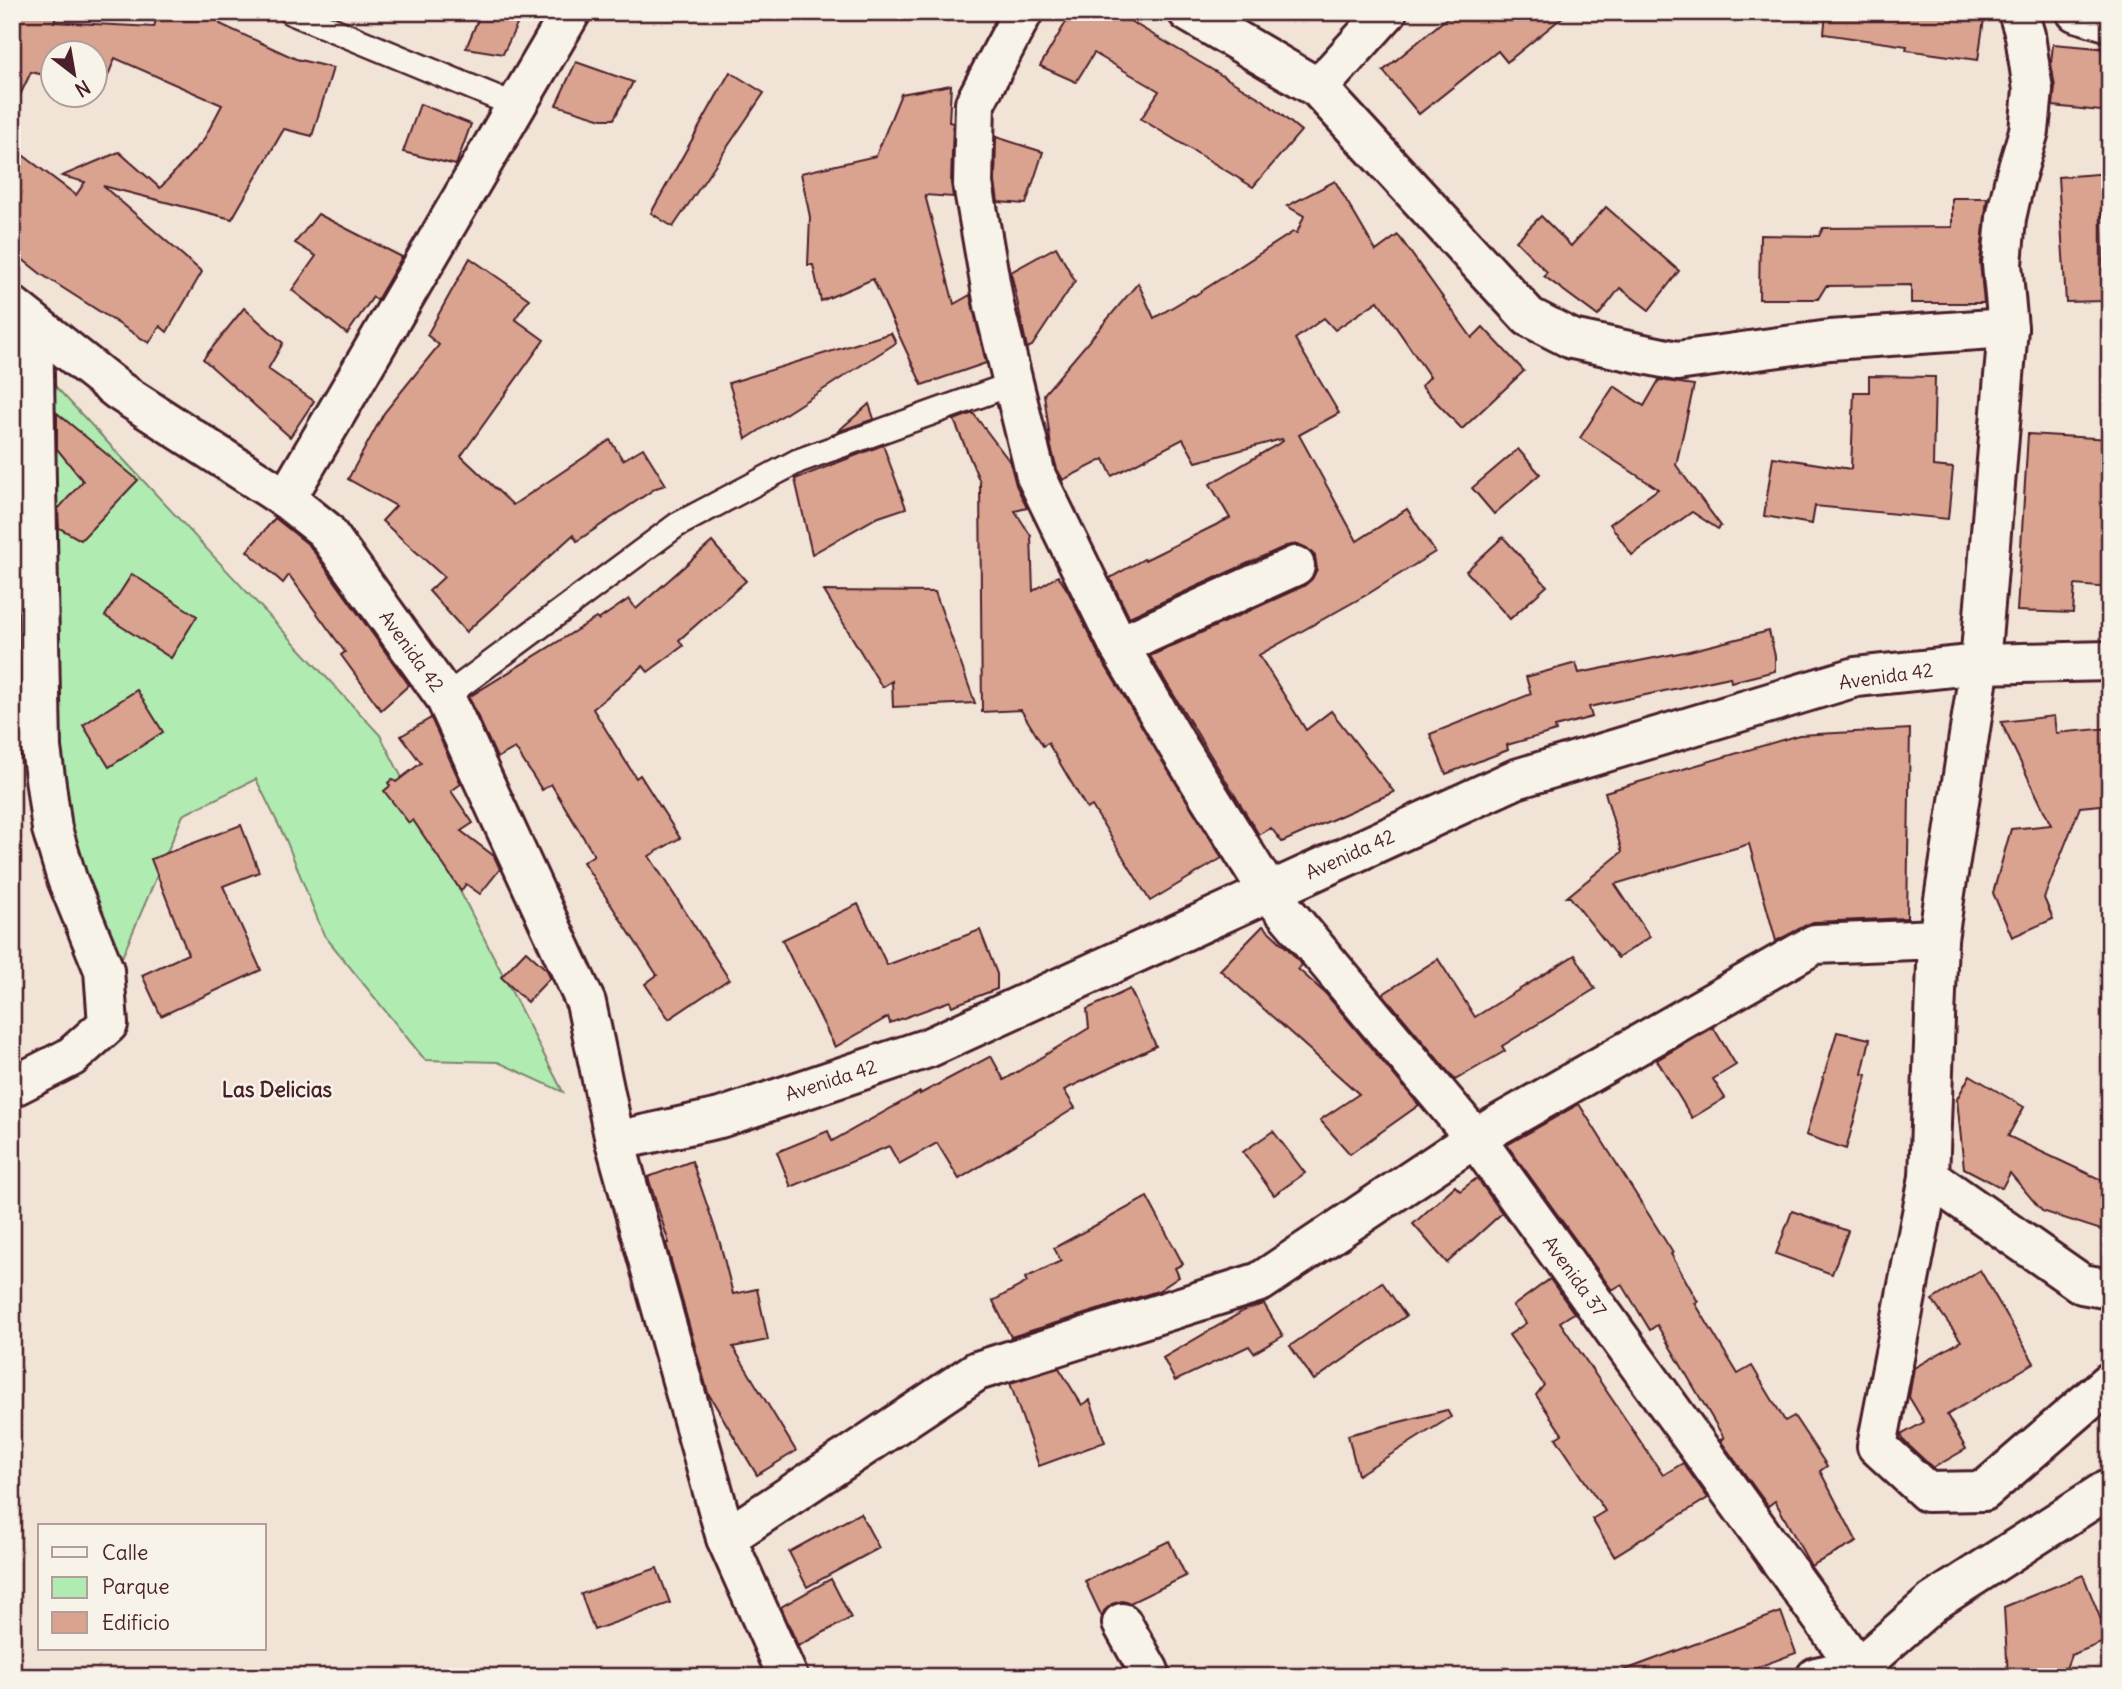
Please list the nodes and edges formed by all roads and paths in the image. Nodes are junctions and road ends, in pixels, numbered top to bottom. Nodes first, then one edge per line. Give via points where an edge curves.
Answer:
1 (290, 12) edge
2 (571, 12) edge
3 (1023, 12) edge
4 (1188, 12) edge
5 (1387, 12) edge
6 (2018, 12) edge
7 (2076, 12) edge
8 (2110, 22) edge
9 (1318, 88) junction
10 (517, 106) junction
11 (22, 315) edge
12 (2008, 328) junction
13 (1012, 384) junction
14 (286, 499) junction
15 (1295, 566) dead end
16 (1119, 646) junction
17 (2110, 661) edge
18 (1980, 664) junction
19 (446, 697) junction
20 (1268, 891) junction
21 (1938, 939) junction
22 (12, 1087) edge
23 (1475, 1139) junction
24 (615, 1141) junction
25 (1929, 1177) junction
26 (2110, 1289) edge
27 (2110, 1382) edge
28 (2110, 1488) edge
29 (726, 1538) junction
30 (1122, 1623) dead end
31 (1858, 1672) edge
32 (788, 1677) edge
33 (1149, 1677) edge
34 (1816, 1677) edge

1 - 10 lane
2 - 10 street
3 - 13 street, Avenida 37 via 975,103 973,184
4 - 9 street
5 - 9 street
6 - 12 street via 2033,90 2029,131 2006,218 2002,264
7 - 8 street
9 - 12 street via 1529,317 1572,339 1677,360 1830,340
10 - 14 street
11 - 14 street, Avenida 42 via 119,391
11 - 22 street via 41,748 52,829 104,970 108,1024 71,1057
12 - 18 street
13 - 16 street, Avenida 37 via 1036,476
13 - 19 lane via 798,461 677,525
14 - 19 street, Avenida 42 via 325,530
15 - 16 street
16 - 20 street, Avenida 37
17 - 18 street, Avenida 42
18 - 20 street, Avenida 42 via 1856,677 1516,779
18 - 21 street
19 - 24 street, Avenida 42 via 586,1003
20 - 23 street, Avenida 37
20 - 24 street, Avenida 42 via 928,1048 720,1118
21 - 23 street via 1815,944
21 - 25 street
23 - 29 street via 1260,1282 977,1371
23 - 31 street, Avenida 37
24 - 29 street, Avenida 42
25 - 26 street via 2081,1284
25 - 27 street via 1877,1446 1927,1492 1984,1491
28 - 31 street via 1933,1602
29 - 32 street, Avenida 42
30 - 33 street
31 - 34 street

